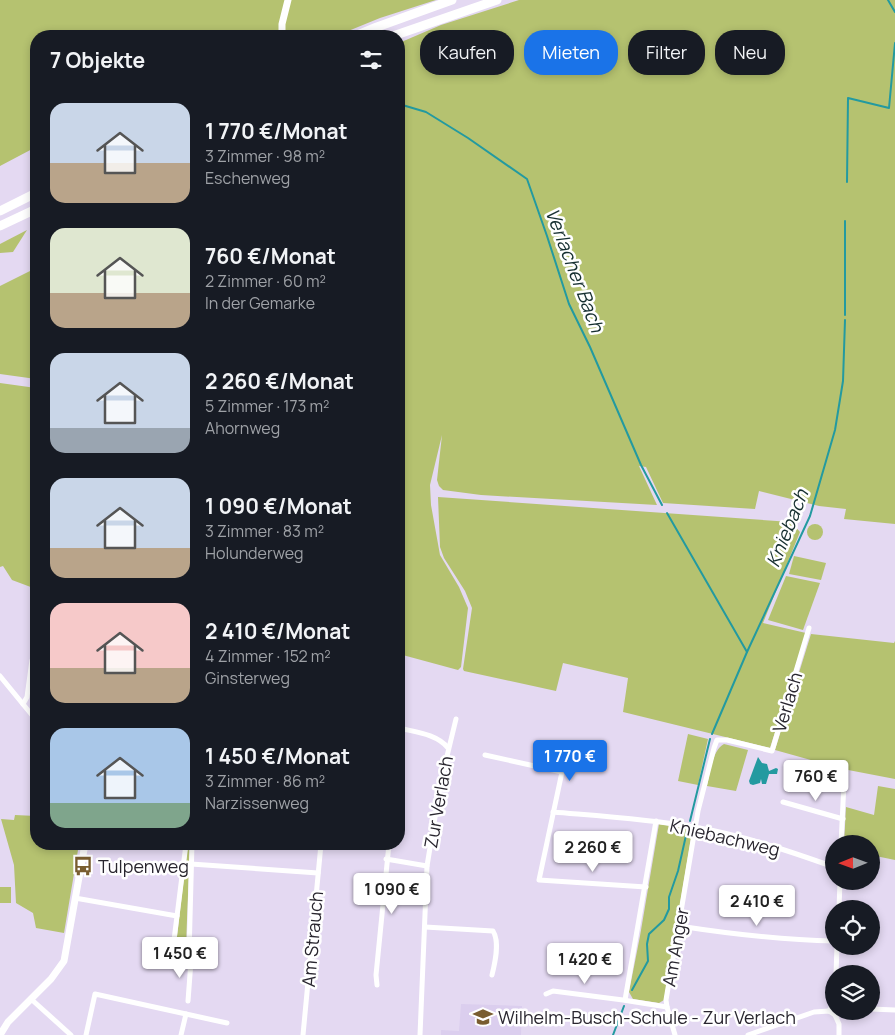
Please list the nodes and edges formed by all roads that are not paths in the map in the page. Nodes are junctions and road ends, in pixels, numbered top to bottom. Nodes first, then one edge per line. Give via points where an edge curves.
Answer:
1 (288, 0) edge
2 (452, 0) edge
3 (497, 0) edge
4 (282, 30) edge
5 (370, 30) edge
6 (405, 32) edge
7 (30, 196) edge
8 (0, 211) edge
9 (30, 211) edge
10 (0, 226) edge
11 (809, 628) dead end
12 (30, 675) edge
13 (0, 676) edge
14 (23, 704) junction
15 (30, 713) edge
16 (456, 720) dead end
17 (405, 729) edge
18 (717, 740) joint
19 (448, 748) junction
20 (484, 755) dead end
21 (844, 784) dead end
22 (783, 802) dead end
23 (553, 812) junction
24 (843, 819) junction
25 (656, 821) junction
26 (695, 827) junction
27 (842, 835) edge
28 (84, 850) edge
29 (185, 850) edge
30 (192, 850) edge
31 (320, 850) edge
32 (388, 850) edge
33 (386, 859) junction
34 (191, 864) junction
35 (825, 864) edge
36 (427, 866) junction
37 (318, 873) junction
38 (646, 887) junction
39 (75, 898) junction
40 (177, 916) junction
41 (679, 926) junction
42 (425, 927) junction
43 (825, 941) edge
44 (189, 955) junction
45 (492, 975) dead end
46 (377, 984) dead end
47 (546, 994) dead end
48 (31, 999) junction
49 (625, 1000) junction
50 (188, 1001) dead end
51 (666, 1008) junction
52 (880, 1009) edge
53 (895, 1010) edge
54 (825, 1011) edge
55 (186, 1014) junction
56 (837, 1020) edge
57 (227, 1023) dead end
58 (0, 1035) edge
59 (71, 1035) edge
60 (86, 1035) edge
61 (181, 1035) edge
62 (303, 1035) edge
63 (420, 1035) edge
64 (675, 1035) edge
65 (748, 1035) edge
66 (838, 1035) edge

1 - 4 street
2 - 5 highway
3 - 6 highway
7 - 8 highway
9 - 10 highway
11 - 18 street, Verlach via 772,751
12 - 14 street
13 - 14 street
14 - 15 street
16 - 19 street, Zur Verlach
17 - 19 street via 442,741
18 - 26 street, Am Anger
19 - 36 street, Zur Verlach
20 - 23 street via 562,772
21 - 24 street
22 - 24 street
23 - 25 street, Kniebachweg
23 - 38 street via 539,880
24 - 27 street
25 - 26 street, Kniebachweg
25 - 38 street
26 - 35 street, Kniebachweg
26 - 41 street, Am Anger
28 - 39 street
29 - 40 street
30 - 34 street
31 - 37 street, Am Strauch
32 - 33 street
33 - 36 street
33 - 46 street
34 - 37 street
34 - 44 street
36 - 42 street, Zur Verlach
37 - 62 street, Am Strauch
38 - 49 street
39 - 40 street
39 - 48 street via 64,961
40 - 44 street via 174,951
41 - 43 street via 755,937
41 - 51 street, Am Anger
42 - 45 street via 494,931
42 - 63 street, Zur Verlach
44 - 50 street
47 - 49 street, Am Anger via 554,991
48 - 58 street
48 - 59 street
49 - 51 street, Am Anger
51 - 64 street, Am Anger
52 - 53 street
54 - 65 street via 814,1012
55 - 57 street
55 - 60 street via 96,994
55 - 61 street
56 - 66 street

